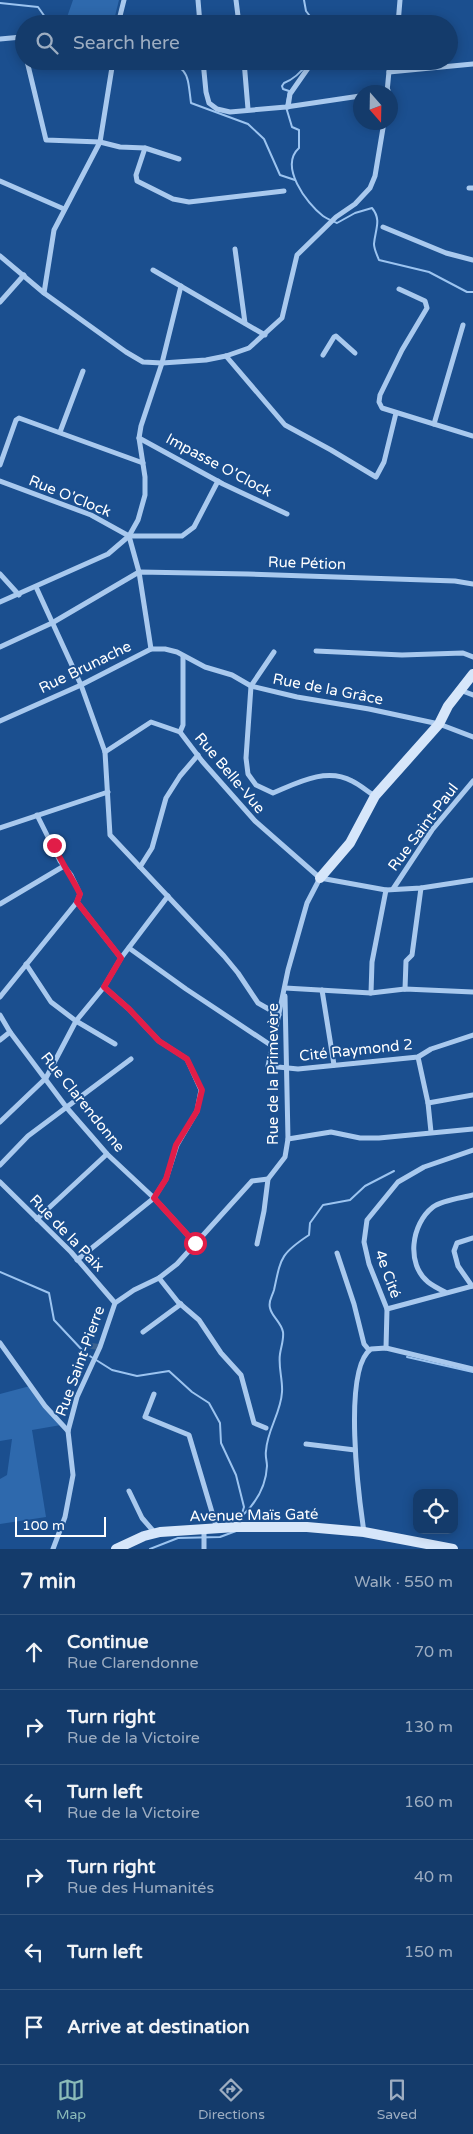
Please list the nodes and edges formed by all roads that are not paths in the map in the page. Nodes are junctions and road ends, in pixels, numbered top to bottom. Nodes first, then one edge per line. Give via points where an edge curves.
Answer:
1 (124, 0) edge
2 (198, 0) edge
3 (236, 0) edge
4 (400, 0) edge
5 (120, 15) edge
6 (199, 15) edge
7 (238, 15) edge
8 (399, 15) edge
9 (15, 38) edge
10 (0, 39) edge
11 (473, 64) edge
12 (458, 65) edge
13 (29, 70) edge
14 (112, 70) edge
15 (204, 70) edge
16 (245, 70) edge
17 (307, 70) edge
18 (410, 70) edge
19 (389, 72) joint
20 (388, 85) edge
21 (353, 97) edge
22 (288, 107) junction
23 (248, 109) junction
24 (383, 130) edge
25 (100, 142) junction
26 (145, 148) junction
27 (179, 159) dead end
28 (0, 181) edge
29 (284, 191) dead end
30 (64, 209) junction
31 (383, 227) dead end
32 (235, 248) dead end
33 (0, 256) edge
34 (473, 260) edge
35 (153, 270) dead end
36 (24, 275) junction
37 (181, 286) junction
38 (399, 289) dead end
39 (44, 293) junction
40 (0, 302) edge
41 (245, 323) junction
42 (462, 325) dead end
43 (265, 335) junction
44 (355, 353) dead end
45 (323, 355) dead end
46 (226, 356) junction
47 (162, 363) junction
48 (83, 371) dead end
49 (396, 413) junction
50 (434, 424) junction
51 (60, 432) junction
52 (473, 436) edge
53 (140, 438) junction
54 (143, 463) junction
55 (0, 465) edge
56 (218, 481) junction
57 (0, 482) edge
58 (286, 514) dead end
59 (129, 536) junction
60 (139, 572) junction
61 (0, 574) edge
62 (473, 584) edge
63 (36, 587) junction
64 (19, 595) junction
65 (0, 602) edge
66 (52, 623) junction
67 (0, 647) edge
68 (151, 649) junction
69 (316, 651) dead end
70 (274, 652) dead end
71 (183, 656) junction
72 (473, 657) edge
73 (473, 674) edge
74 (82, 685) junction
75 (251, 686) junction
76 (460, 690) junction
77 (473, 695) edge
78 (0, 721) edge
79 (439, 724) junction
80 (180, 732) junction
81 (473, 737) edge
82 (105, 752) junction
83 (198, 755) junction
84 (473, 781) edge
85 (108, 792) junction
86 (375, 796) junction
87 (37, 815) junction
88 (0, 828) edge
89 (64, 866) junction
90 (140, 867) junction
91 (320, 878) junction
92 (473, 880) edge
93 (421, 888) junction
94 (393, 889) junction
95 (386, 890) junction
96 (168, 896) junction
97 (77, 902) junction
98 (0, 904) edge
99 (129, 948) junction
100 (121, 958) junction
101 (26, 964) junction
102 (104, 987) junction
103 (285, 988) junction
104 (405, 989) junction
105 (322, 990) junction
106 (371, 992) junction
107 (473, 992) edge
108 (0, 997) edge
109 (0, 1015) edge
110 (279, 1015) junction
111 (76, 1021) junction
112 (10, 1032) junction
113 (473, 1035) edge
114 (0, 1040) edge
115 (115, 1044) dead end
116 (272, 1046) junction
117 (418, 1057) junction
118 (131, 1059) dead end
119 (334, 1065) junction
120 (288, 1069) junction
121 (46, 1078) junction
122 (473, 1095) edge
123 (428, 1103) junction
124 (67, 1108) junction
125 (0, 1122) edge
126 (473, 1129) edge
127 (431, 1132) junction
128 (288, 1139) junction
129 (473, 1150) edge
130 (107, 1154) junction
131 (0, 1165) edge
132 (268, 1179) junction
133 (0, 1182) edge
134 (473, 1195) edge
135 (154, 1198) junction
136 (37, 1220) junction
137 (473, 1238) edge
138 (195, 1243) junction
139 (257, 1244) dead end
140 (337, 1253) dead end
141 (77, 1260) junction
142 (159, 1278) junction
143 (473, 1286) edge
144 (445, 1292) junction
145 (115, 1302) junction
146 (181, 1304) junction
147 (387, 1309) junction
148 (144, 1332) dead end
149 (0, 1343) edge
150 (386, 1348) junction
151 (369, 1350) junction
152 (473, 1369) edge
153 (154, 1394) dead end
154 (266, 1428) dead end
155 (68, 1431) junction
156 (306, 1444) dead end
157 (354, 1450) junction
158 (129, 1491) dead end
159 (217, 1530) junction
160 (204, 1532) junction
161 (364, 1532) junction
162 (156, 1534) junction
163 (420, 1546) edge
164 (204, 1547) edge
165 (53, 1549) edge
166 (116, 1549) edge
167 (453, 1549) edge

1 - 5 street
2 - 6 street
3 - 7 street
4 - 8 street
9 - 10 street
11 - 12 street
13 - 25 street via 46,140
14 - 25 street
15 - 23 street via 209,103 216,109 230,112
16 - 23 street
17 - 22 street via 290,94
18 - 19 street
19 - 20 street
21 - 22 street
22 - 23 street
24 - 43 street via 370,188 297,254 282,318
25 - 26 street
25 - 30 street
26 - 27 street
26 - 29 street via 137,181 178,201
28 - 30 street
30 - 39 street via 54,230
31 - 34 street via 446,253
32 - 41 street
33 - 36 street
35 - 37 street
36 - 39 street
36 - 40 street
37 - 41 street
37 - 47 street
38 - 49 street via 425,301 428,306 380,395 382,408
39 - 47 street via 126,352 143,362
41 - 43 street
42 - 50 street
43 - 46 street via 248,348
44 - 45 street via 336,336
46 - 47 street
46 - 49 street via 285,425 376,477 384,462
47 - 53 street
48 - 51 street
49 - 50 street
50 - 52 street
51 - 54 street
51 - 55 street via 21,418 16,420
53 - 54 street
53 - 56 street, Impasse O'Clock
54 - 59 street via 145,495 138,520
56 - 58 street, Impasse O'Clock
56 - 59 street via 194,527 182,536
57 - 59 street, Rue O'Clock via 91,515
59 - 60 street
59 - 63 street via 108,554
60 - 62 street, Rue Pétion
60 - 66 street
60 - 68 street
61 - 64 street
63 - 64 street
63 - 66 street
64 - 65 street
66 - 67 street
66 - 74 street
68 - 71 street, Rue Brunache via 165,649
68 - 74 street, Rue Brunache
69 - 72 street via 402,655 463,653
70 - 75 street
71 - 75 street, Rue de la Grâce
71 - 80 street, Rue Belle-Vue
73 - 76 street
74 - 78 street, Rue Brunache
74 - 82 street
75 - 79 street, Rue de la Grâce
75 - 86 street via 246,758 248,774 256,785 273,793 311,777 331,776 351,780
76 - 77 street
76 - 79 street
79 - 81 street, Rue de la Grâce
79 - 86 street
80 - 82 street via 151,722
80 - 83 street, Rue Belle-Vue
82 - 85 street
83 - 90 street via 166,798 152,848
83 - 91 street, Rue Belle-Vue via 255,821
84 - 94 street, Rue Saint-Paul via 432,830
85 - 87 street
85 - 90 street via 110,835
86 - 91 street via 350,843
87 - 88 street
87 - 89 street
89 - 97 street via 80,894
89 - 98 street
90 - 96 street
91 - 95 street
91 - 103 street via 307,903
92 - 93 street
93 - 94 street
93 - 104 street via 412,955 406,961
94 - 95 street
95 - 106 street via 372,962
96 - 99 street
96 - 110 street via 229,961 258,1003
97 - 100 street
97 - 101 street
99 - 100 street
99 - 116 street
100 - 102 street
101 - 108 street
101 - 111 street via 51,1002
102 - 111 street
102 - 135 street via 159,1041 187,1059 202,1090 197,1111 176,1145 166,1179
103 - 105 street
103 - 110 street
103 - 120 street, Rue de la Primevère
104 - 106 street
104 - 107 street
105 - 106 street
105 - 119 street
109 - 112 street, Rue Clarendonne
110 - 116 street
111 - 115 street
111 - 121 street
112 - 114 street
112 - 121 street, Rue Clarendonne
113 - 117 street, Cité Raymond 2 via 430,1049
116 - 120 street, Cité Raymond 2 via 268,1066
117 - 119 street, Cité Raymond 2
117 - 123 street
118 - 124 street
119 - 120 street, Cité Raymond 2
120 - 128 street, Rue de la Primevère
121 - 124 street, Rue Clarendonne
121 - 125 street
122 - 123 street
123 - 127 street
124 - 130 street, Rue Clarendonne
124 - 131 street via 28,1136
126 - 127 street
127 - 128 street via 370,1138 332,1132
128 - 132 street, Rue de la Primevère via 285,1157
129 - 147 street, 4e Cité via 424,1167 398,1182 367,1220 364,1242
130 - 135 street, Rue Clarendonne
130 - 136 street
132 - 138 street, Rue Saint-Pierre via 252,1181
132 - 139 street
133 - 136 street, Rue de la Paix
134 - 144 street, 4e Cité via 433,1207 418,1226 412,1245 416,1264 427,1282
135 - 138 street, Rue Clarendonne
135 - 141 street
136 - 141 street, Rue de la Paix
137 - 143 street via 457,1243 454,1251 458,1266
138 - 142 street, Rue Saint-Pierre via 177,1264
140 - 151 street via 364,1344
141 - 145 street, Rue de la Paix
142 - 145 street, Rue Saint-Pierre
142 - 146 street
143 - 144 street
144 - 147 street
145 - 155 street, Rue Saint-Pierre via 97,1354 77,1397
146 - 148 street
146 - 154 street via 199,1320 221,1353 241,1375 254,1423
147 - 150 street, 4e Cité
149 - 155 street via 45,1406
150 - 151 street
150 - 152 street
151 - 157 street via 360,1373 354,1414
153 - 159 street via 144,1418 189,1435
155 - 165 street, Rue Saint-Pierre via 72,1475 65,1517
156 - 157 street
157 - 161 street
158 - 162 street via 142,1518
159 - 160 street, Avenue Maïs Gaté
159 - 161 street, Avenue Maïs Gaté via 307,1527
160 - 162 street, Avenue Maïs Gaté
160 - 164 street
161 - 163 street, Avenue Maïs Gaté
162 - 166 street, Avenue Maïs Gaté
163 - 167 street, Avenue Maïs Gaté

